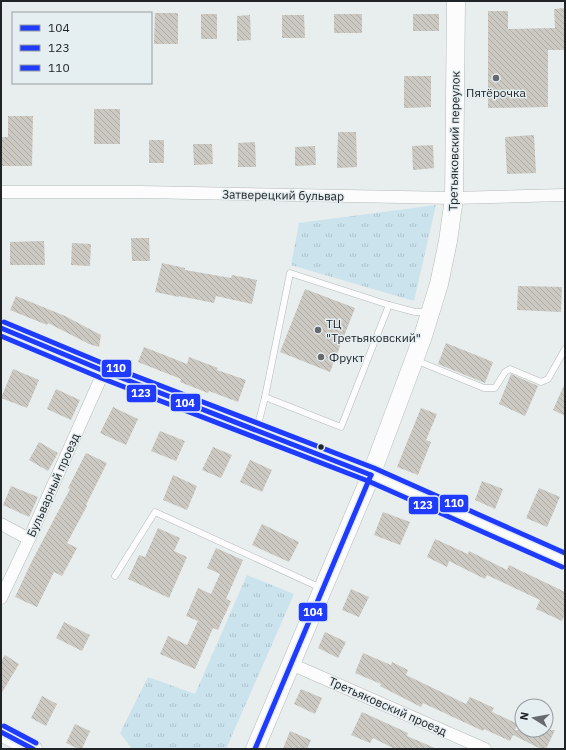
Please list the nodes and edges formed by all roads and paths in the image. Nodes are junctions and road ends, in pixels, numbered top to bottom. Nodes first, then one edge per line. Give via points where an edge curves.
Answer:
1 (456, 1) edge
2 (1, 192) edge
3 (565, 195) edge
4 (454, 198) junction
5 (389, 305) junction
6 (431, 312) junction
7 (1, 328) edge
8 (565, 349) edge
9 (413, 359) junction
10 (104, 370) junction
11 (265, 397) junction
12 (257, 431) junction
13 (371, 475) junction
14 (1, 524) edge
15 (29, 539) junction
16 (565, 561) edge
17 (115, 576) dead end
18 (323, 589) junction
19 (1, 598) edge
20 (291, 664) junction
21 (1, 732) edge
22 (34, 749) edge
23 (256, 749) edge
24 (485, 749) edge

1 - 4 main road, Третьяковский переулок
2 - 4 street, Затверецкий бульвар
3 - 4 street, Затверецкий бульвар
4 - 6 main road, Третьяковский переулок via 445,256
5 - 6 lane via 415,312
5 - 11 lane via 341,427
5 - 11 lane via 290,273
6 - 9 main road, Третьяковский переулок
7 - 10 main road
8 - 9 lane via 548,379 541,382 510,370 505,372 495,388 484,388
9 - 13 main road, Третьяковский переулок
10 - 12 main road
10 - 15 street, Бульварный проезд
11 - 12 lane
12 - 13 main road
13 - 16 main road
13 - 18 main road, Третьяковский переулок
14 - 15 street
15 - 19 street, Бульварный проезд
17 - 18 lane via 155,512
18 - 20 main road, Третьяковский переулок
20 - 23 main road, Третьяковский переулок
20 - 24 street, Третьяковский проезд
21 - 22 main road

